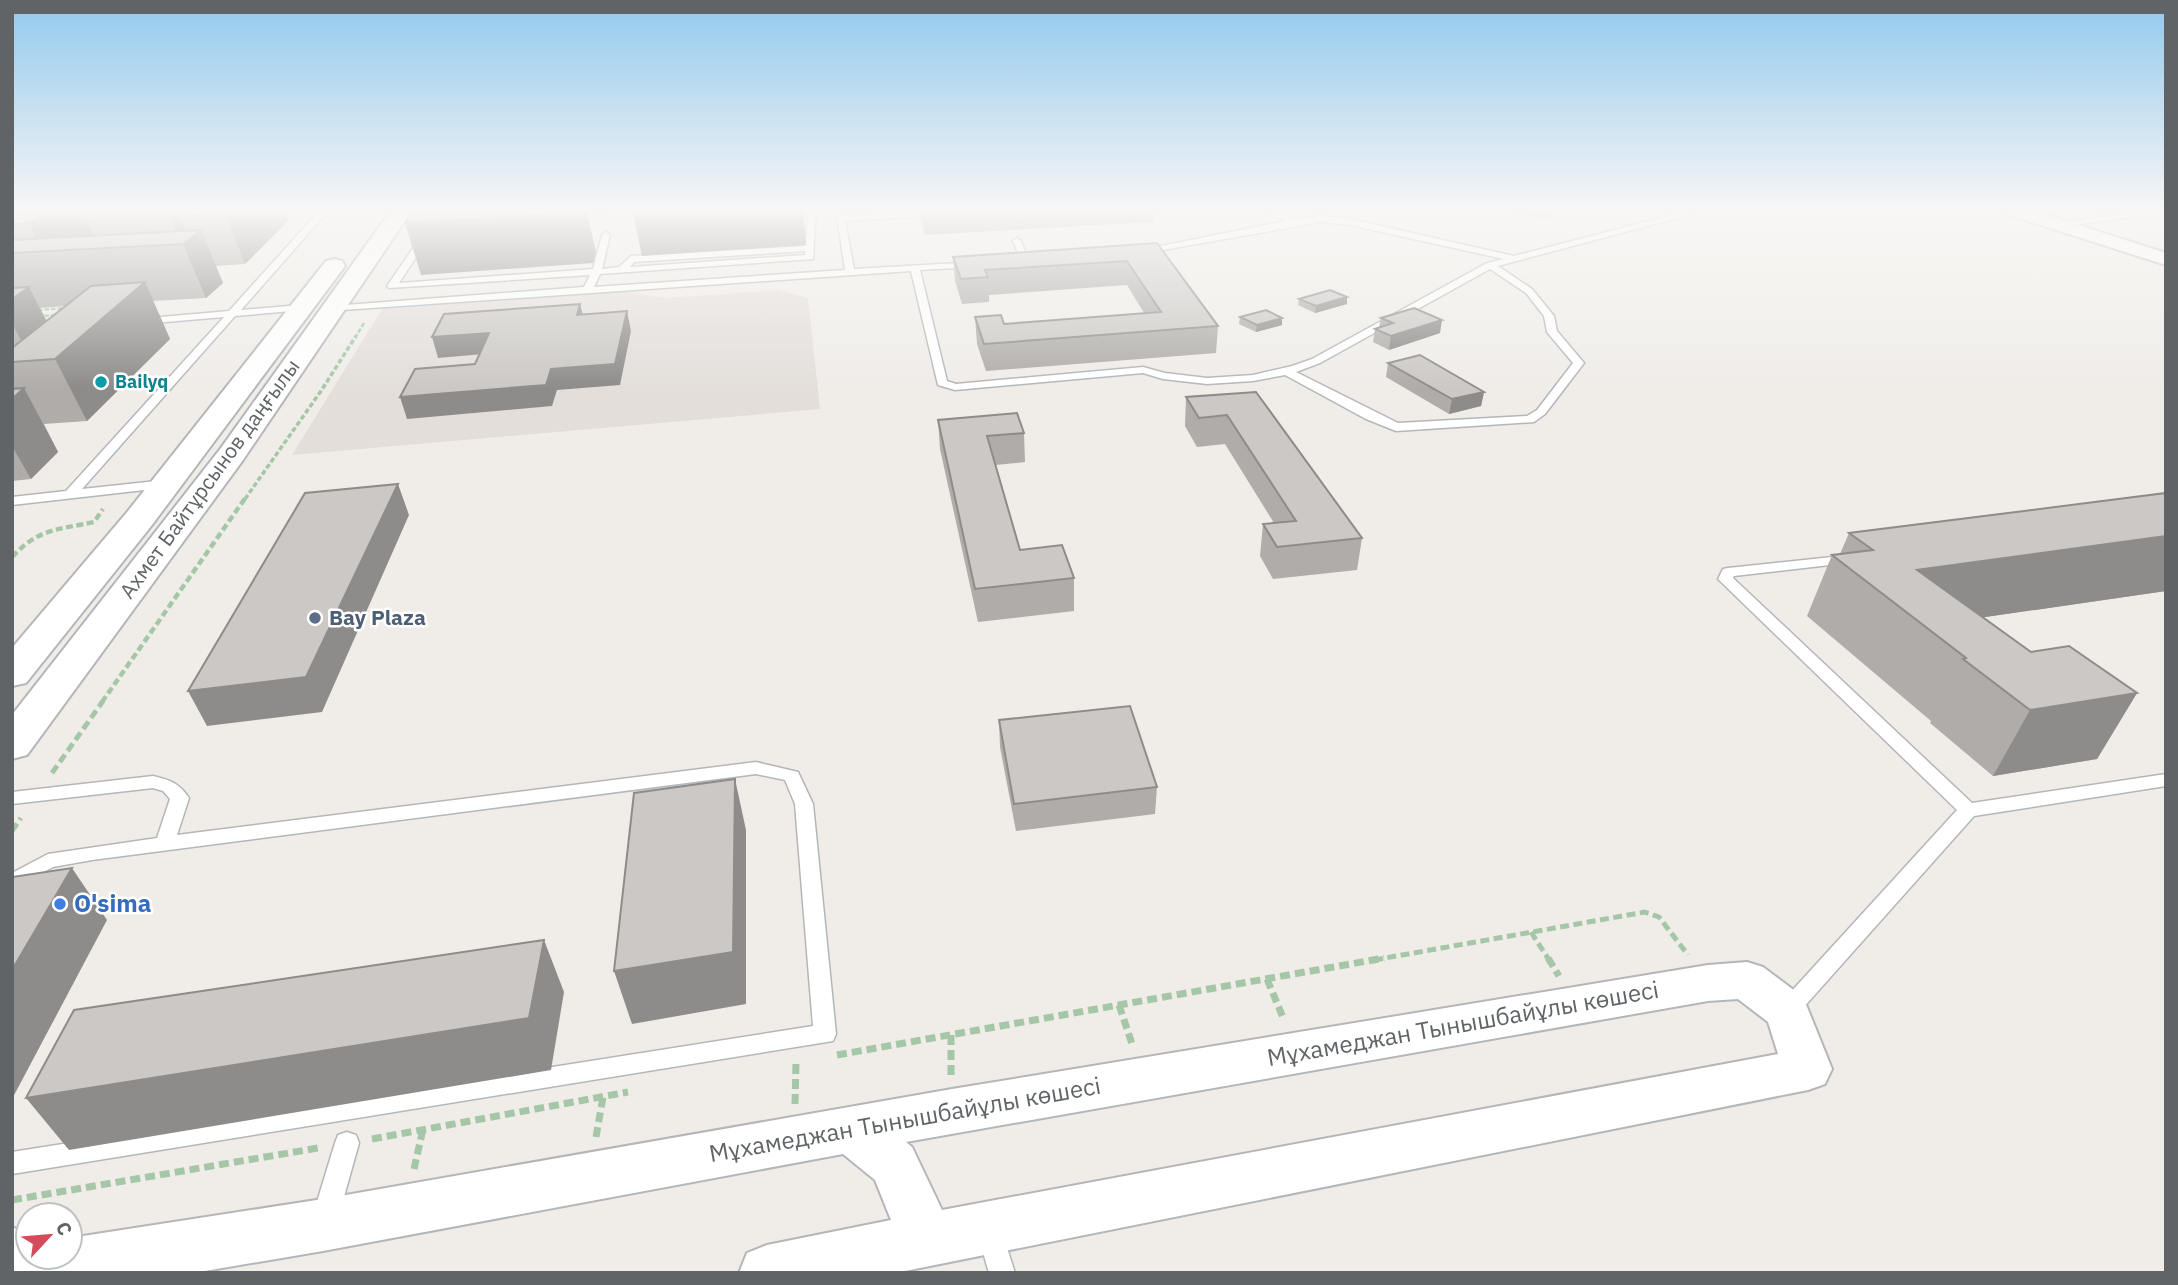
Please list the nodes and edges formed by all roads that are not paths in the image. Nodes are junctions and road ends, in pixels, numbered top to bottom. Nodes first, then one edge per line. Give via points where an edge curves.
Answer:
1 (915, 268) edge
2 (273, 269) edge
3 (331, 269) edge
4 (361, 269) edge
5 (404, 269) edge
6 (530, 269) edge
7 (584, 269) edge
8 (638, 269) edge
9 (849, 269) edge
10 (902, 269) edge
11 (1483, 269) edge
12 (1496, 269) edge
13 (597, 271) junction
14 (850, 273) junction
15 (587, 290) junction
16 (300, 308) junction
17 (332, 310) junction
18 (233, 314) junction
19 (128, 322) edge
20 (1288, 372) junction
21 (211, 481) junction
22 (166, 484) junction
23 (70, 495) junction
24 (12, 501) edge
25 (1865, 557) edge
26 (12, 674) edge
27 (12, 744) edge
28 (2166, 780) edge
29 (12, 798) edge
30 (1968, 810) junction
31 (165, 844) junction
32 (12, 882) edge
33 (1787, 1011) junction
34 (852, 1130) junction
35 (347, 1143) road end
36 (12, 1163) edge
37 (323, 1225) junction
38 (927, 1239) junction
39 (996, 1251) edge
40 (84, 1259) edge
41 (767, 1273) edge

1 - 20 lane via 942,383 955,387 1143,370 1192,380
2 - 18 lane
3 - 16 street, Ахмет Байтұрсынов даңғылы
4 - 17 street, Ахмет Байтұрсынов даңғылы
5 - 6 lane via 392,286 415,284 423,277
7 - 13 lane
8 - 13 lane
9 - 14 lane
10 - 14 lane
11 - 20 lane
12 - 20 lane via 1529,291 1549,316 1552,332 1579,363 1541,412 1530,419 1396,427
13 - 15 lane
14 - 15 lane
15 - 17 lane
16 - 18 lane
16 - 22 street, Ахмет Байтұрсынов даңғылы
17 - 21 street, Ахмет Байтұрсынов даңғылы
18 - 19 lane
18 - 23 lane
21 - 22 street
21 - 27 street, Ахмет Байтұрсынов даңғылы
22 - 23 lane
22 - 26 street, Ахмет Байтұрсынов даңғылы
23 - 24 lane
25 - 30 lane via 1728,572 1725,579
28 - 30 lane
29 - 31 lane via 153,782 169,786 180,797
30 - 33 lane
31 - 32 lane via 48,861
31 - 36 lane via 756,768 792,776 804,804 825,1034
33 - 34 street, Мұхамеджан Тынышбайұлы көшесі via 1747,980 1709,983
33 - 39 street via 1808,1069
34 - 37 street, Мұхамеджан Тынышбайұлы көшесі
34 - 38 street via 894,1164
35 - 37 lane
37 - 40 street, Мұхамеджан Тынышбайұлы көшесі
38 - 39 street
38 - 41 street

